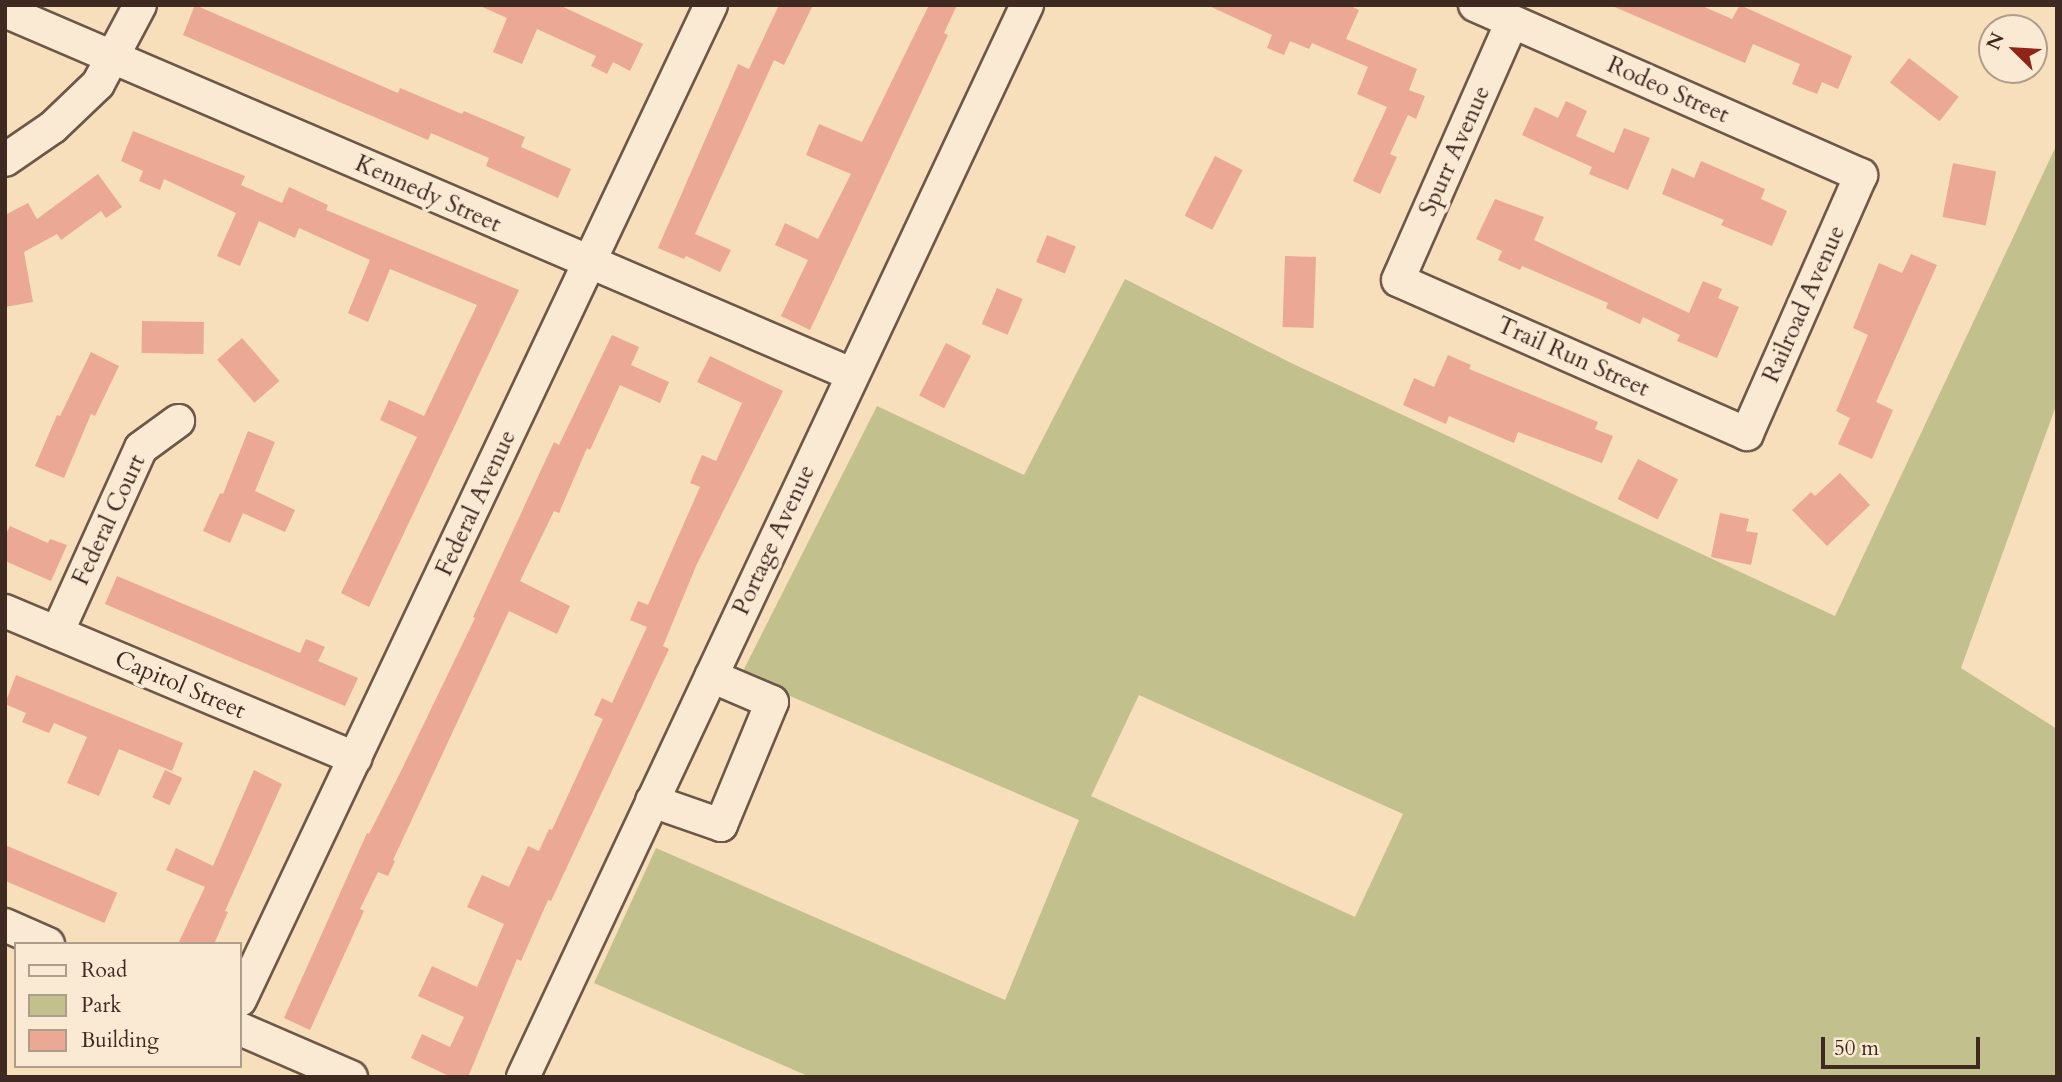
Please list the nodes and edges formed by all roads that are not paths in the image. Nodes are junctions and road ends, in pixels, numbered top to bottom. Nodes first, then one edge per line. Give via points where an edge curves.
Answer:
1 (140, 5) edge
2 (1027, 5) edge
3 (1475, 5) edge
4 (709, 6) edge
5 (5, 11) edge
6 (1513, 22) junction
7 (114, 56) junction
8 (5, 160) edge
9 (1861, 175) joint
10 (589, 264) junction
11 (1398, 280) joint
12 (851, 374) junction
13 (178, 421) dead end
14 (1747, 434) joint
15 (5, 611) edge
16 (57, 633) junction
17 (710, 676) junction
18 (355, 758) junction
19 (652, 801) junction
20 (5, 925) edge
21 (43, 942) edge
22 (242, 996) edge
23 (242, 1030) edge
24 (351, 1077) edge
25 (523, 1077) edge

1 - 7 street
2 - 12 street, Portage Avenue
3 - 6 street, Rodeo Street
4 - 10 street, Federal Avenue
5 - 7 street, Kennedy Street
6 - 9 street, Rodeo Street
6 - 11 street, Spurr Avenue
7 - 8 street via 99,84 53,127
7 - 10 street, Kennedy Street
9 - 14 street, Railroad Avenue
10 - 12 street, Kennedy Street
10 - 18 street, Federal Avenue
11 - 14 street, Trail Run Street
12 - 17 street, Portage Avenue
13 - 16 street, Federal Court via 141,448
15 - 16 street, Capitol Street
16 - 18 street, Capitol Street
17 - 19 street, Portage Avenue
17 - 19 street via 772,702 721,825
18 - 22 street, Federal Avenue
19 - 25 street, Portage Avenue
20 - 21 street
23 - 24 street

